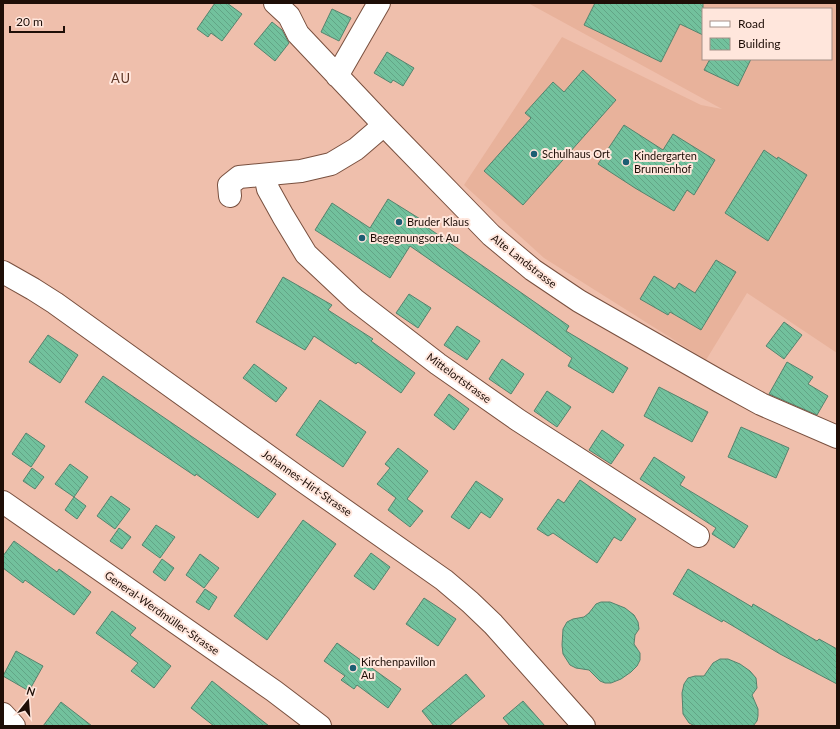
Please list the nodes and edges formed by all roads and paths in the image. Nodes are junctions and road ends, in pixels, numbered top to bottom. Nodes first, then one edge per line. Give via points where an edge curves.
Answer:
1 (274, 3) edge
2 (379, 3) edge
3 (337, 76) junction
4 (384, 125) junction
5 (265, 175) junction
6 (230, 196) dead end
7 (3, 272) edge
8 (837, 437) edge
9 (3, 502) edge
10 (698, 536) dead end
11 (3, 714) edge
12 (14, 726) edge
13 (320, 726) edge
14 (584, 726) edge

1 - 3 street, Alte Landstrasse via 289,16 298,34
2 - 3 street
3 - 4 street, Alte Landstrasse
4 - 5 street via 356,149 331,164
4 - 8 street, Alte Landstrasse via 491,235 532,270 579,301 761,404
5 - 6 street via 239,177 229,185
5 - 10 street, Mittelortstrasse via 268,190 306,254 355,300 438,364 518,420
7 - 14 street, Johannes-Hirt-Strasse via 55,303 444,580 493,624
9 - 13 street, General-Werdmüller-Strasse via 274,691
11 - 12 street

